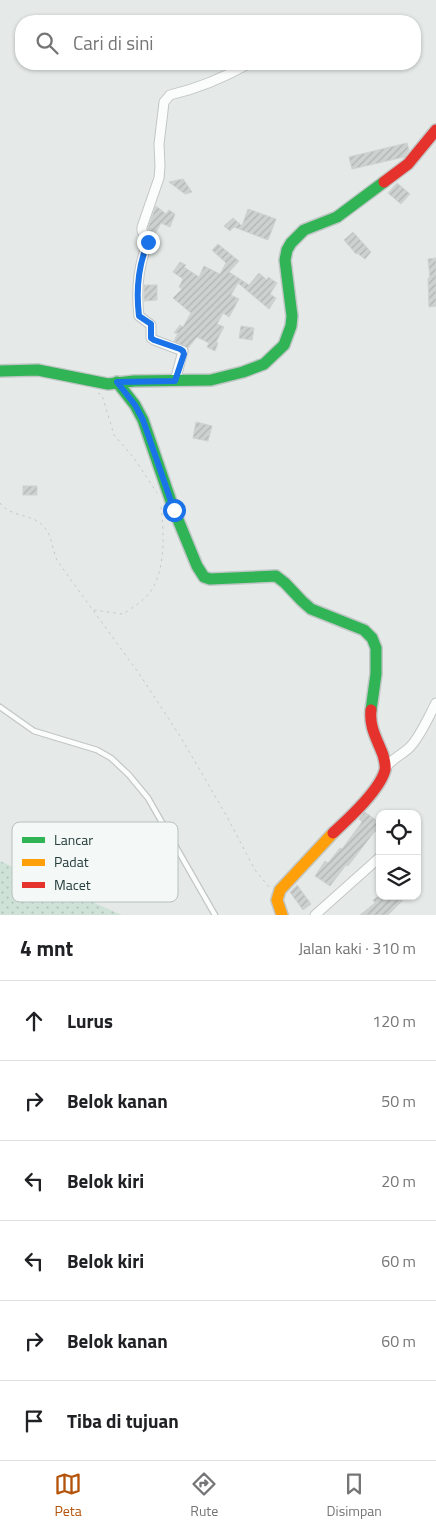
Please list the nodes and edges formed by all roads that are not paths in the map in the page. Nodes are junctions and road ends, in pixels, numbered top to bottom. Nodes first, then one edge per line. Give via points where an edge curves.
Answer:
1 (237, 70) edge
2 (436, 130) edge
3 (0, 371) edge
4 (175, 381) junction
5 (117, 382) junction
6 (436, 703) edge
7 (0, 707) edge
8 (386, 767) junction
9 (162, 822) edge
10 (178, 850) edge
11 (376, 861) edge
12 (324, 908) junction
13 (215, 915) edge
14 (282, 915) edge
15 (314, 915) edge
16 (331, 915) edge

1 - 4 street via 183,92 170,94 164,102 159,178 142,226 148,242 140,266 138,308 139,316 151,324 151,338 183,351
2 - 4 street via 408,164 354,206 337,217 304,230 290,243 285,260 292,321 285,342 273,356 264,364 229,376 205,381
3 - 5 street via 38,370 108,384
4 - 5 street
5 - 8 street via 143,420 174,510 204,577 276,576 306,606 370,636 377,661 371,723
6 - 8 street via 413,744
7 - 9 lane via 34,731 97,750 111,758 148,798
8 - 14 street via 372,791 280,890 278,903
10 - 13 lane
11 - 12 street
12 - 15 street
12 - 16 street

